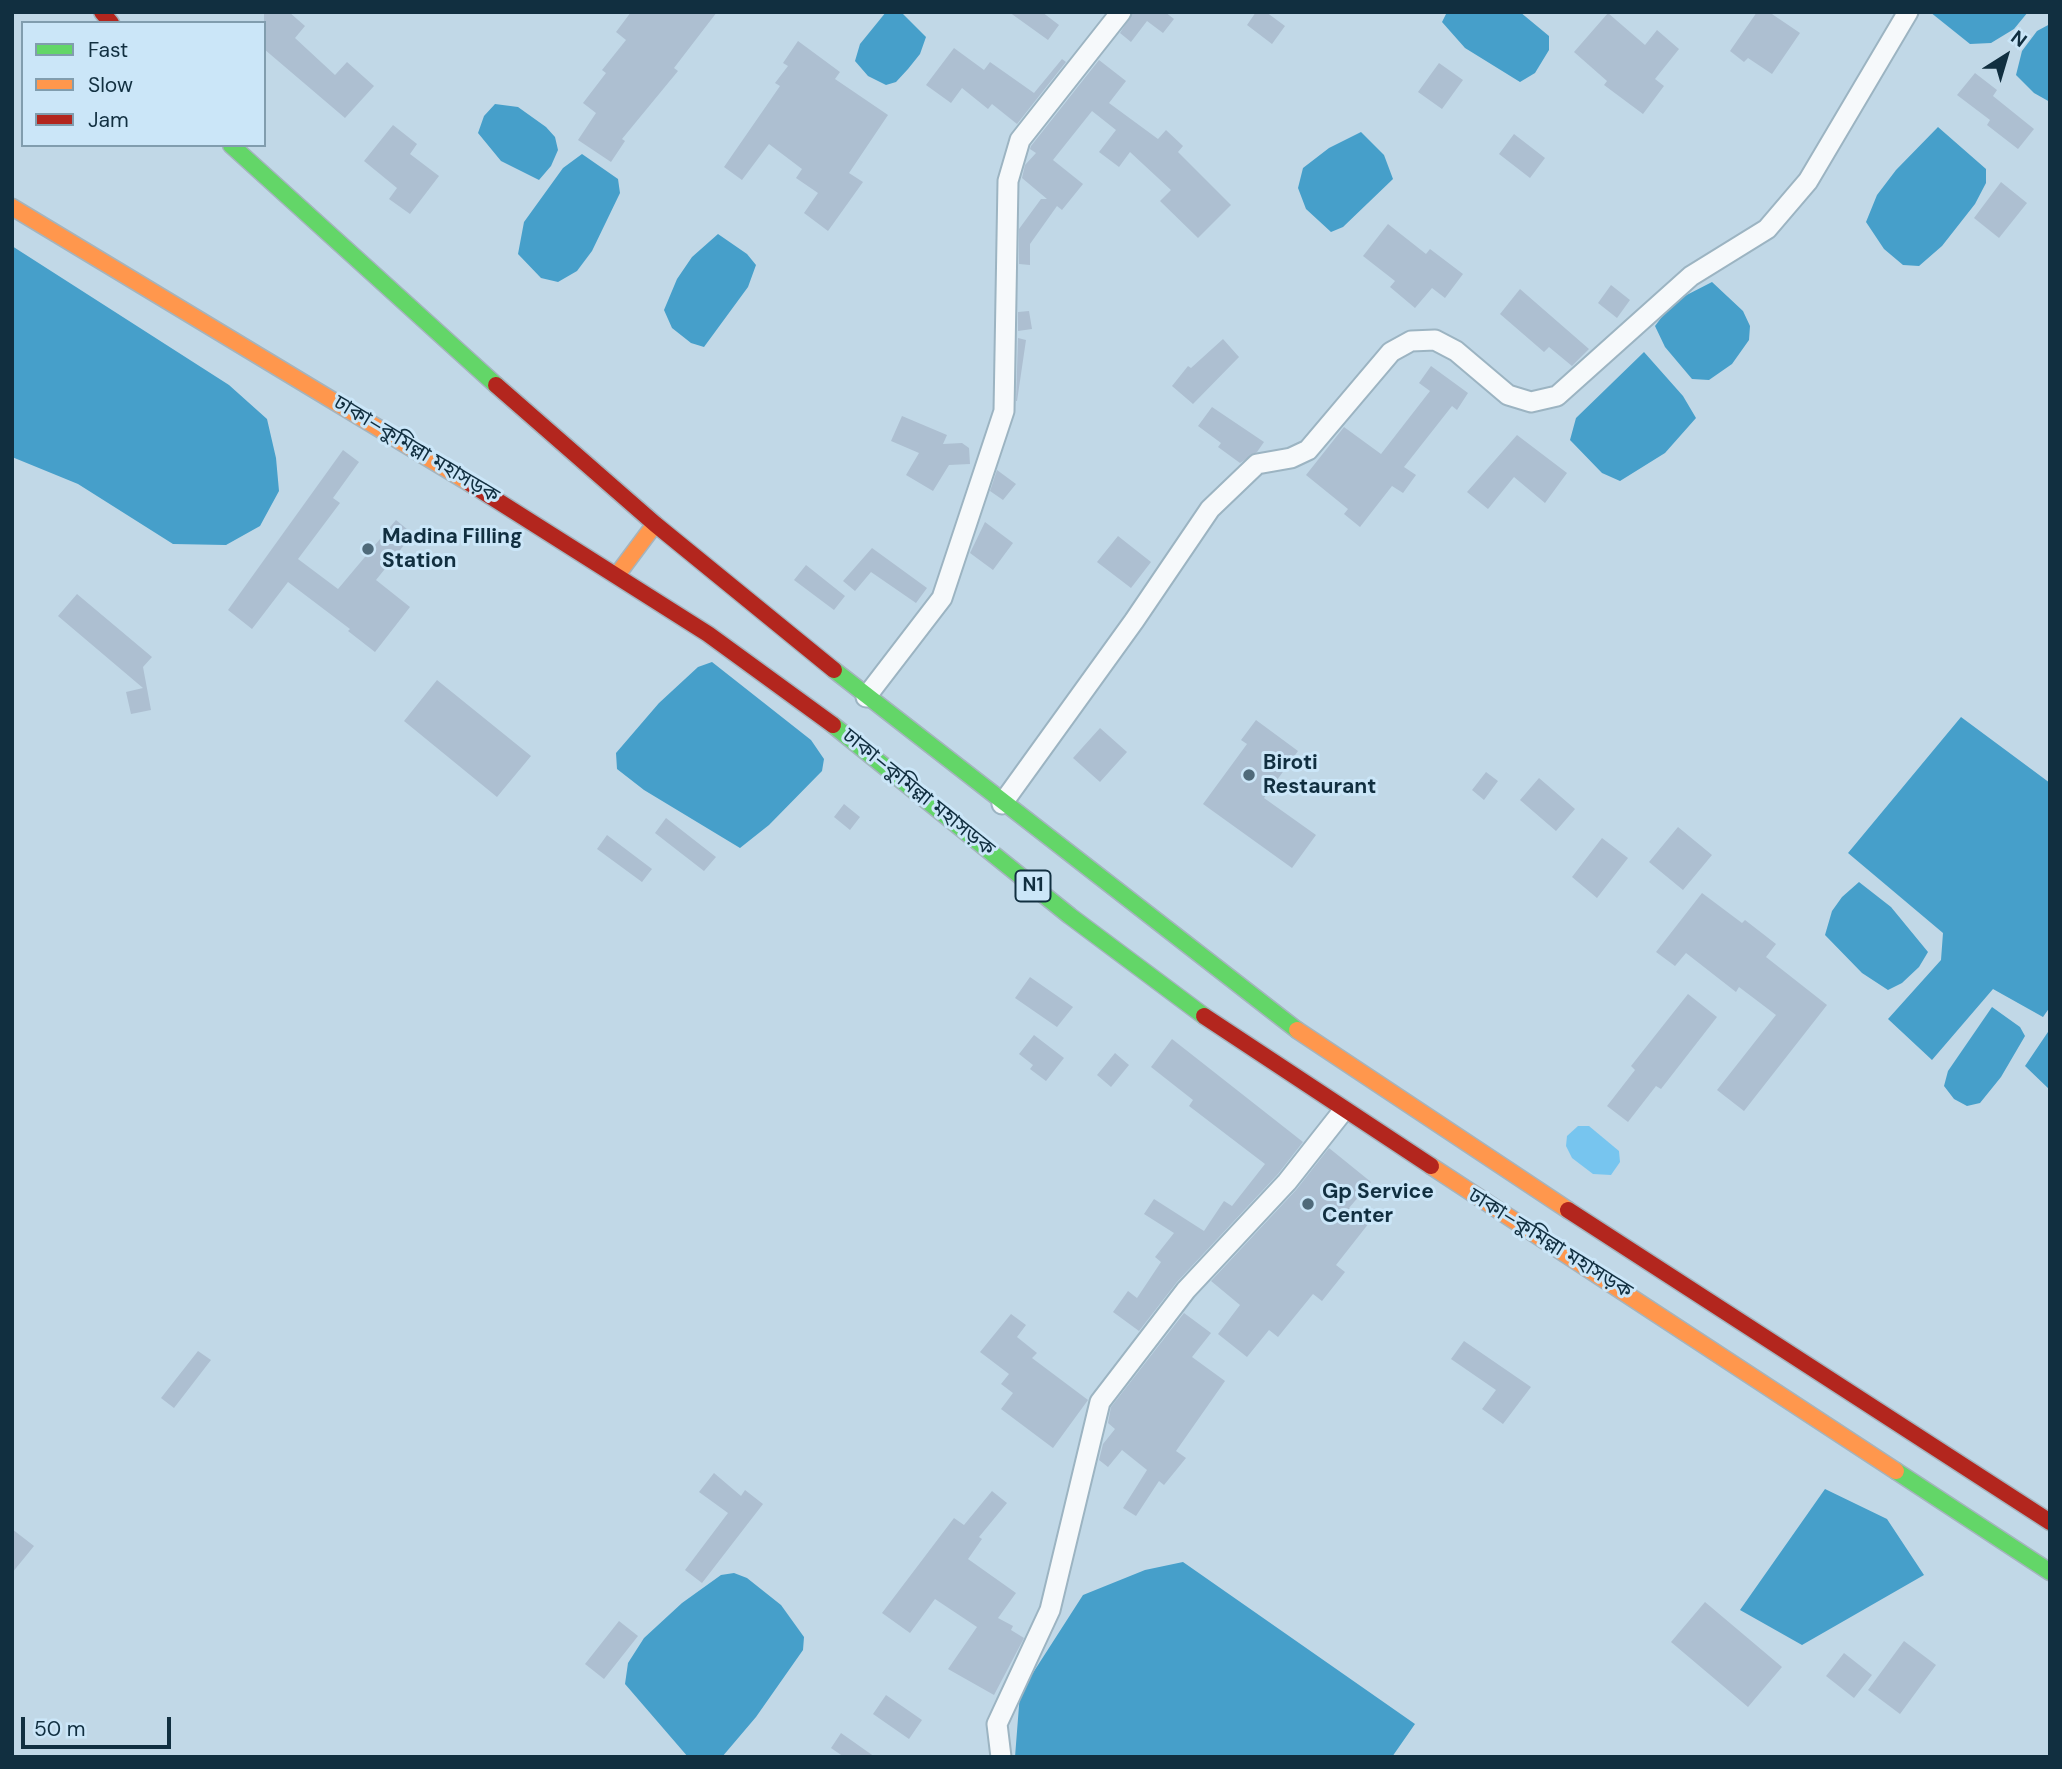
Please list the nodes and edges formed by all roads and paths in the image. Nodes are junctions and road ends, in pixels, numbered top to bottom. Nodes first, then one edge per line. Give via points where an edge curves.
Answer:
1 (1121, 12) edge
2 (1908, 12) edge
3 (233, 147) edge
4 (12, 207) edge
5 (655, 524) junction
6 (617, 575) junction
7 (866, 696) junction
8 (1002, 804) junction
9 (1343, 1111) junction
10 (1613, 1262) junction
11 (2050, 1522) edge
12 (2050, 1572) edge
13 (1001, 1757) edge

1 - 7 street via 1020,140 1008,181 1004,411 942,597
2 - 8 street via 1808,181 1767,229 1691,276 1557,396 1531,402 1508,395 1435,340 1411,341 1391,352 1308,450 1257,464 1210,509
3 - 5 highway, ঢাকা–কুমিল্লা মহাসড়ক / N1 via 421,320
4 - 6 highway, ঢাকা–কুমিল্লা মহাসড়ক / N1
5 - 6 highway
5 - 7 highway, ঢাকা–কুমিল্লা মহাসড়ক / N1
6 - 9 highway, ঢাকা–কুমিল্লা মহাসড়ক / N1 via 763,671 904,779 1070,916 1227,1033
7 - 8 highway, ঢাকা–কুমিল্লা মহাসড়ক / N1
8 - 10 highway, ঢাকা–কুমিল্লা মহাসড়ক / N1 via 1272,1013
9 - 10 highway, ঢাকা–কুমিল্লা মহাসড়ক / N1
9 - 13 street via 1287,1182 1186,1290 1100,1402 1050,1610 997,1724
10 - 11 highway, ঢাকা–কুমিল্লা মহাসড়ক / N1
10 - 12 highway, ঢাকা–কুমিল্লা মহাসড়ক / N1

